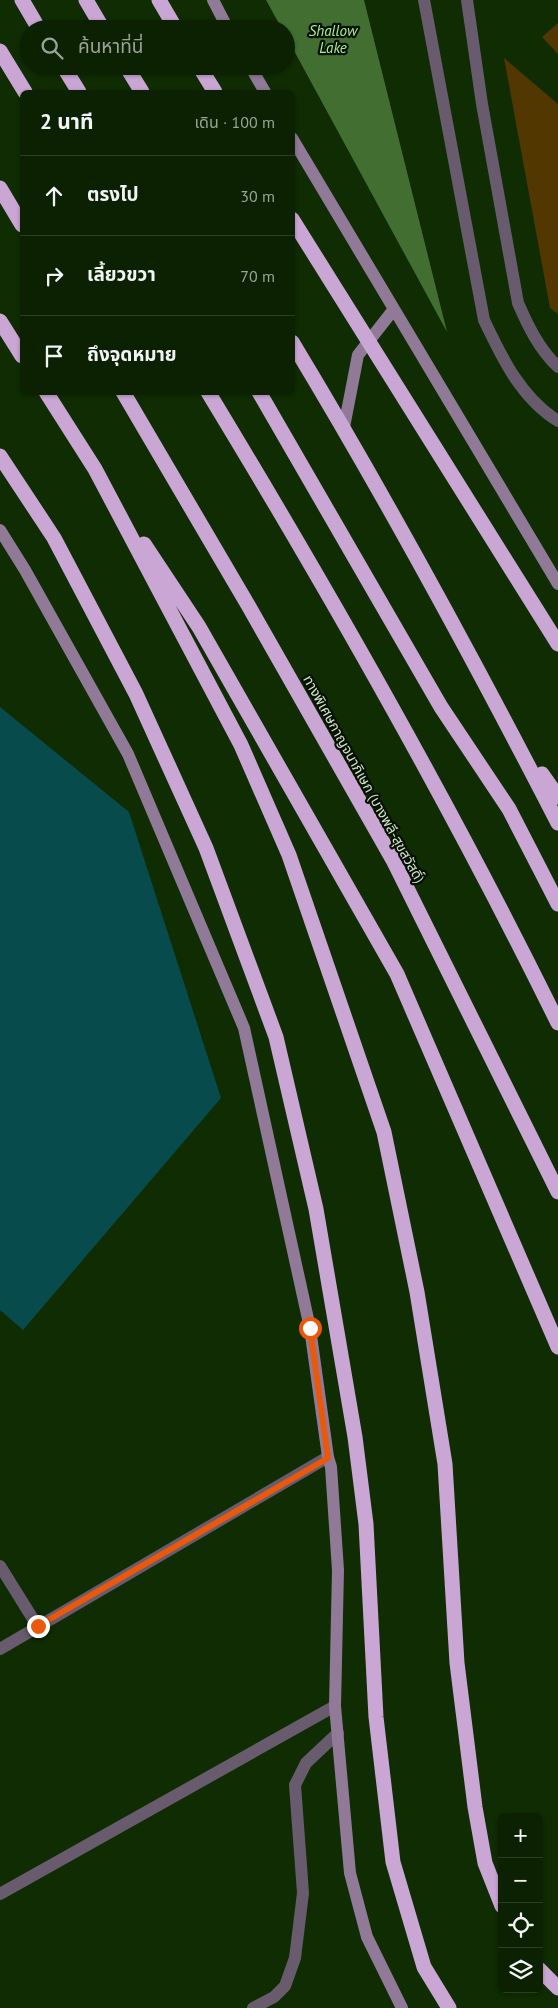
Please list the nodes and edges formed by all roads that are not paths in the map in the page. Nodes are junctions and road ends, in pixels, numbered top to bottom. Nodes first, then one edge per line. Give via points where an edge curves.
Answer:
1 (22, 0) edge
2 (86, 0) edge
3 (159, 0) edge
4 (212, 0) edge
5 (424, 0) edge
6 (468, 0) edge
7 (34, 20) edge
8 (98, 20) edge
9 (171, 20) edge
10 (223, 20) edge
11 (0, 51) edge
12 (68, 75) edge
13 (132, 75) edge
14 (205, 75) edge
15 (256, 75) edge
16 (24, 90) edge
17 (78, 90) edge
18 (141, 90) edge
19 (214, 90) edge
20 (265, 90) edge
21 (295, 143) edge
22 (0, 188) edge
23 (20, 222) edge
24 (295, 224) edge
25 (394, 309) junction
26 (0, 322) edge
27 (295, 347) edge
28 (20, 353) edge
29 (558, 366) edge
30 (48, 395) edge
31 (125, 395) edge
32 (210, 395) edge
33 (261, 395) edge
34 (558, 421) edge
35 (344, 427) junction
36 (0, 456) edge
37 (95, 469) junction
38 (0, 530) edge
39 (558, 584) edge
40 (558, 644) edge
41 (508, 725) junction
42 (558, 797) edge
43 (558, 823) edge
44 (558, 904) edge
45 (558, 1023) edge
46 (558, 1192) edge
47 (558, 1347) edge
48 (328, 1458) junction
49 (0, 1566) edge
50 (38, 1626) junction
51 (0, 1649) edge
52 (336, 1706) junction
53 (338, 1733) junction
54 (0, 1894) edge
55 (501, 1903) edge
56 (543, 1973) edge
57 (558, 1988) edge
58 (253, 2008) edge
59 (402, 2008) edge
60 (449, 2008) edge

1 - 7 highway
2 - 8 highway
3 - 9 highway
4 - 10 street
5 - 34 street via 484,320 522,390
6 - 29 street via 482,104 518,303 531,332
11 - 16 highway
12 - 17 highway
13 - 18 highway
14 - 19 highway
15 - 20 street
21 - 25 street
22 - 23 highway
24 - 40 highway, bridge
25 - 35 street via 358,355
25 - 39 street
26 - 28 highway
27 - 35 highway
30 - 37 highway
31 - 46 highway, ทางพิเศษกาญจนาภิเษก (บางพลี-สุขสวัสดิ์) via 393,860
32 - 45 highway via 314,568 440,792
33 - 44 highway via 441,706 509,809
35 - 41 highway
36 - 60 highway via 54,538 136,694 206,848 276,1037 316,1209 355,1437 366,1524 376,1717 393,1862 424,1967
37 - 47 highway via 199,627 397,974
37 - 55 highway via 241,745 289,855 384,1132 417,1292 445,1464 457,1663 474,1807 485,1863
38 - 48 street via 128,754 244,1028 310,1328
41 - 42 highway
41 - 43 highway
48 - 50 street
48 - 52 street via 338,1570
49 - 50 street
50 - 51 street
52 - 53 street
52 - 54 street
53 - 58 street via 306,1763 295,1785 303,1893 295,1958 285,1986 274,1997
53 - 59 street via 350,1873 367,1938
56 - 57 highway

